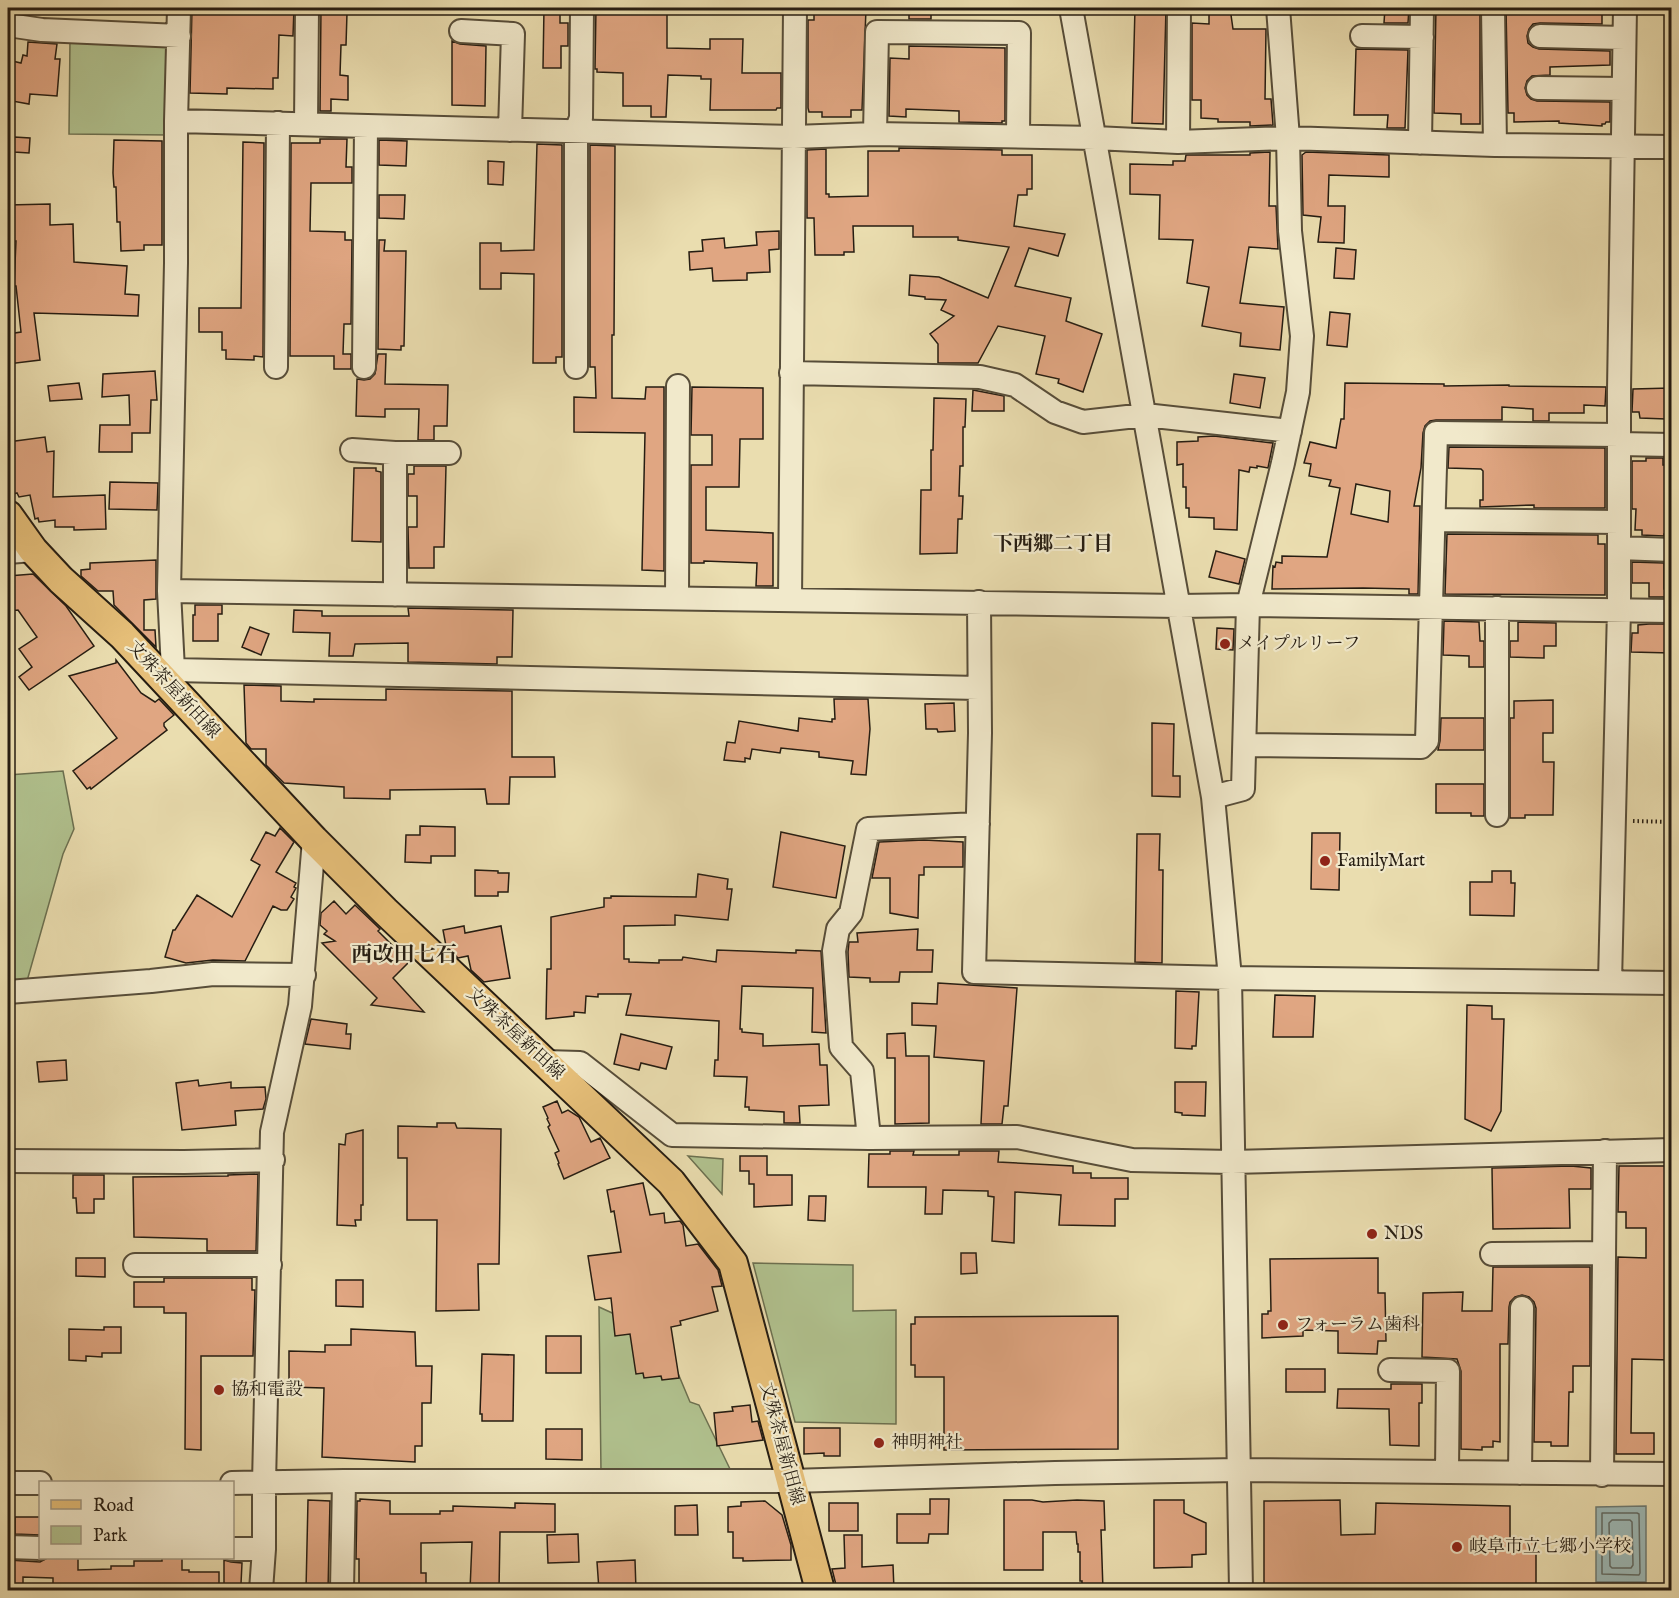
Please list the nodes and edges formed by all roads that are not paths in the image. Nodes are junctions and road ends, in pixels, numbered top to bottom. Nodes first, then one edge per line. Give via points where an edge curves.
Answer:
1 (179, 8) edge
2 (307, 8) edge
3 (582, 8) edge
4 (795, 8) edge
5 (1071, 8) edge
6 (1179, 8) edge
7 (1278, 8) edge
8 (1422, 8) edge
9 (1493, 8) edge
10 (1625, 8) edge
11 (8, 25) edge
12 (461, 31) dead end
13 (179, 36) junction
14 (1362, 36) dead end
15 (1540, 36) dead end
16 (1422, 37) junction
17 (1624, 38) junction
18 (1538, 88) dead end
19 (1623, 89) junction
20 (176, 121) junction
21 (278, 123) junction
22 (306, 124) junction
23 (366, 126) junction
24 (510, 130) junction
25 (576, 131) junction
26 (875, 134) junction
27 (1018, 136) junction
28 (794, 137) junction
29 (1095, 138) junction
30 (1288, 138) junction
31 (1178, 142) junction
32 (1420, 143) junction
33 (1495, 145) junction
34 (1623, 147) junction
35 (1671, 147) edge
36 (276, 367) dead end
37 (364, 367) dead end
38 (576, 367) dead end
39 (791, 373) junction
40 (678, 386) dead end
41 (1145, 415) junction
42 (1290, 430) junction
43 (1619, 440) junction
44 (1671, 445) edge
45 (352, 450) dead end
46 (395, 453) junction
47 (449, 453) dead end
48 (8, 515) edge
49 (1434, 520) junction
50 (1619, 522) junction
51 (1619, 548) junction
52 (1671, 550) edge
53 (20, 551) edge
54 (169, 591) junction
55 (395, 595) junction
56 (677, 598) junction
57 (790, 600) junction
58 (979, 602) junction
59 (1248, 605) junction
60 (1179, 606) junction
61 (1432, 607) junction
62 (1497, 608) junction
63 (1619, 609) junction
64 (1671, 611) edge
65 (166, 673) junction
66 (978, 688) junction
67 (1245, 746) junction
68 (1213, 797) junction
69 (1497, 814) dead end
70 (978, 824) junction
71 (314, 840) junction
72 (304, 975) junction
73 (1230, 978) junction
74 (1611, 982) junction
75 (1671, 983) edge
76 (8, 992) edge
77 (545, 1062) junction
78 (869, 1138) junction
79 (1671, 1150) edge
80 (1605, 1151) junction
81 (273, 1160) junction
82 (8, 1161) edge
83 (1232, 1162) junction
84 (1604, 1253) junction
85 (1492, 1254) dead end
86 (135, 1265) dead end
87 (270, 1265) junction
88 (1522, 1308) dead end
89 (1390, 1370) dead end
90 (1239, 1470) junction
91 (1447, 1472) junction
92 (1520, 1473) junction
93 (1602, 1474) junction
94 (1671, 1474) edge
95 (345, 1480) junction
96 (791, 1481) junction
97 (8, 1482) edge
98 (39, 1482) edge
99 (234, 1483) edge
100 (264, 1483) junction
101 (8, 1547) edge
102 (39, 1548) edge
103 (234, 1549) edge
104 (264, 1549) junction
105 (261, 1590) edge
106 (342, 1590) edge
107 (820, 1590) edge
108 (1241, 1590) edge

1 - 13 street
2 - 22 street
3 - 25 street via 581,118
4 - 28 street
5 - 29 street
6 - 31 street
7 - 30 street
8 - 16 street
9 - 33 street
10 - 17 street
11 - 13 street
12 - 24 street via 513,34
13 - 20 street
14 - 16 street
15 - 17 street
16 - 32 street
17 - 19 street
18 - 19 street
19 - 34 street
20 - 21 street
20 - 54 street
21 - 22 street
21 - 36 street
22 - 23 street
23 - 24 street
23 - 37 street
24 - 25 street
25 - 28 street
25 - 38 street
26 - 27 street
26 - 27 street via 877,32 1019,33
26 - 28 street
27 - 29 street
28 - 39 street
29 - 31 street
29 - 41 street
30 - 31 street
30 - 32 street
30 - 42 street via 1290,231 1302,336 1298,392
32 - 33 street
33 - 34 street
34 - 35 street
34 - 43 street
39 - 41 street via 980,377 1015,385 1055,412 1083,422
39 - 57 street
40 - 56 street
41 - 42 street
41 - 60 street
42 - 59 street
43 - 44 street
43 - 49 street via 1436,433
43 - 50 street
45 - 46 street
46 - 47 street
46 - 55 street
48 - 53 main road, 文殊茶屋新田線
49 - 50 street
49 - 61 street
50 - 51 street
51 - 52 street
51 - 63 street
53 - 65 main road, 文殊茶屋新田線 via 61,580
54 - 55 street
54 - 65 street
55 - 56 street
56 - 57 street
57 - 58 street
58 - 60 street
58 - 66 street
59 - 60 street
59 - 61 street
59 - 67 street
60 - 68 street
61 - 62 street
61 - 67 street via 1427,741 1421,747
62 - 63 street
62 - 69 street
63 - 64 street
63 - 74 street
65 - 66 street
65 - 71 main road, 文殊茶屋新田線
66 - 70 street
67 - 68 street via 1244,789
68 - 73 street
70 - 73 street via 974,972
70 - 78 street via 868,829 851,913 838,929 834,951 841,1047 862,1071
71 - 72 street
71 - 77 main road, 文殊茶屋新田線
72 - 76 street via 213,974
72 - 81 street via 272,1132
73 - 74 street
73 - 83 street
74 - 75 street
77 - 78 street via 580,1063 672,1134
77 - 96 main road, 文殊茶屋新田線 via 671,1182 733,1263
78 - 83 street via 1017,1137 1132,1160
79 - 80 street
80 - 83 street
80 - 84 street
81 - 82 street
81 - 87 street
83 - 90 street
84 - 85 street
84 - 93 street
86 - 87 street
87 - 100 street
88 - 92 street
89 - 91 street via 1448,1371
90 - 91 street
90 - 96 street
90 - 108 street
91 - 92 street
92 - 93 street
93 - 94 street
95 - 96 street
95 - 100 street
95 - 106 street
96 - 107 main road, 文殊茶屋新田線
97 - 98 street
99 - 100 street
100 - 104 street
101 - 102 street
103 - 104 street
104 - 105 street

